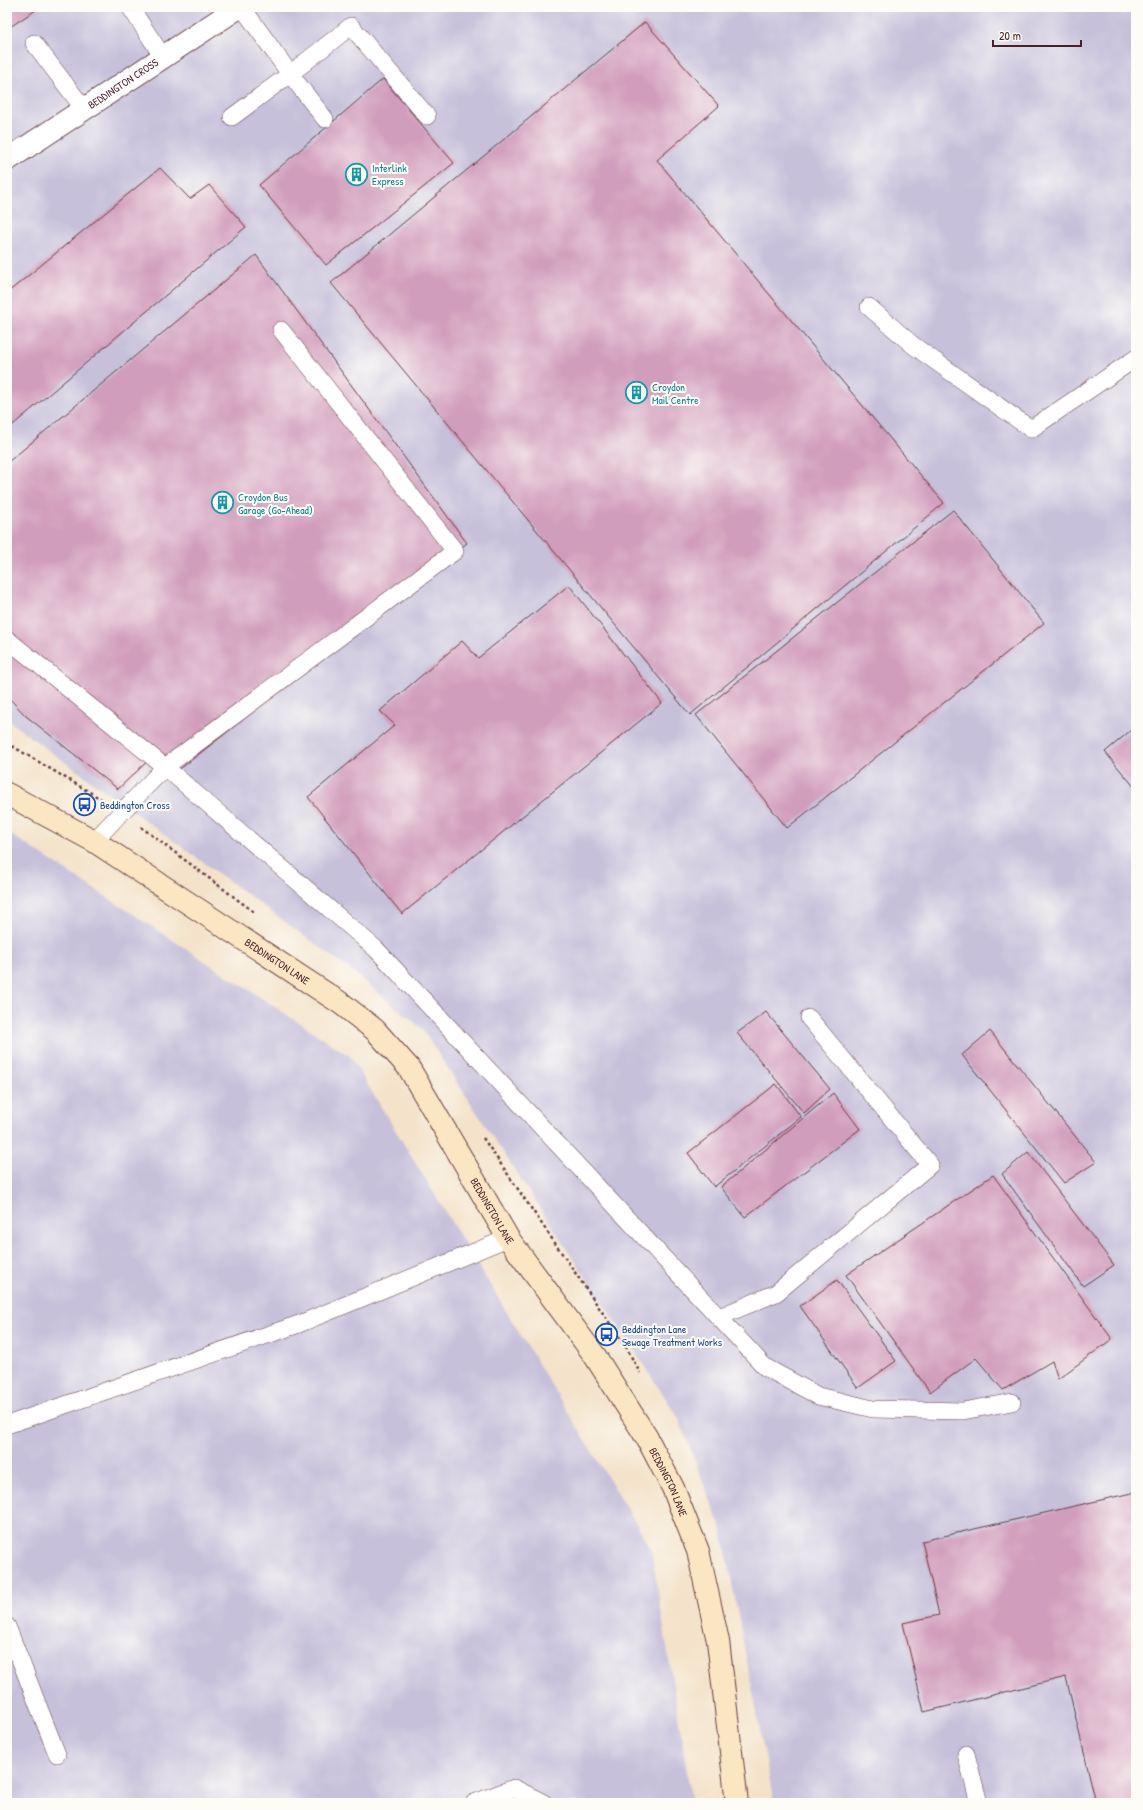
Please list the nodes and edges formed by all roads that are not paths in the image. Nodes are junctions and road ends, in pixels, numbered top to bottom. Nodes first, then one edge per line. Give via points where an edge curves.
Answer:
1 (130, 7) edge
2 (241, 7) edge
3 (34, 43) dead end
4 (163, 57) junction
5 (290, 74) junction
6 (84, 109) junction
7 (427, 116) dead end
8 (232, 117) dead end
9 (325, 119) dead end
10 (9, 155) edge
11 (869, 307) dead end
12 (281, 330) dead end
13 (1136, 358) edge
14 (7, 639) edge
15 (165, 767) junction
16 (7, 794) edge
17 (94, 841) junction
18 (809, 1018) dead end
19 (508, 1238) junction
20 (719, 1317) junction
21 (1012, 1402) dead end
22 (7, 1425) edge
23 (7, 1626) edge
24 (57, 1754) dead end
25 (966, 1754) dead end
26 (474, 1803) edge
27 (544, 1803) edge
28 (737, 1803) edge
29 (979, 1803) edge

1 - 4 lane
2 - 4 street, BEDDINGTON CROSS
2 - 5 lane
3 - 6 lane
4 - 6 street, BEDDINGTON CROSS
5 - 7 lane via 351,26
5 - 8 lane
5 - 9 lane
6 - 10 street, BEDDINGTON CROSS
11 - 13 lane via 914,346 1031,429
12 - 15 lane via 455,551
14 - 15 lane
15 - 17 lane
15 - 20 lane via 376,949
16 - 17 main road, BEDDINGTON LANE
17 - 19 main road, BEDDINGTON LANE via 342,1004 375,1030 409,1068
18 - 20 lane via 930,1165 776,1293
19 - 22 lane via 299,1324
19 - 28 main road, BEDDINGTON LANE via 595,1356 647,1438 673,1488 698,1551 718,1641
20 - 21 lane via 765,1367 818,1396 873,1409 963,1411
23 - 24 lane
25 - 29 lane
26 - 27 lane via 514,1788

